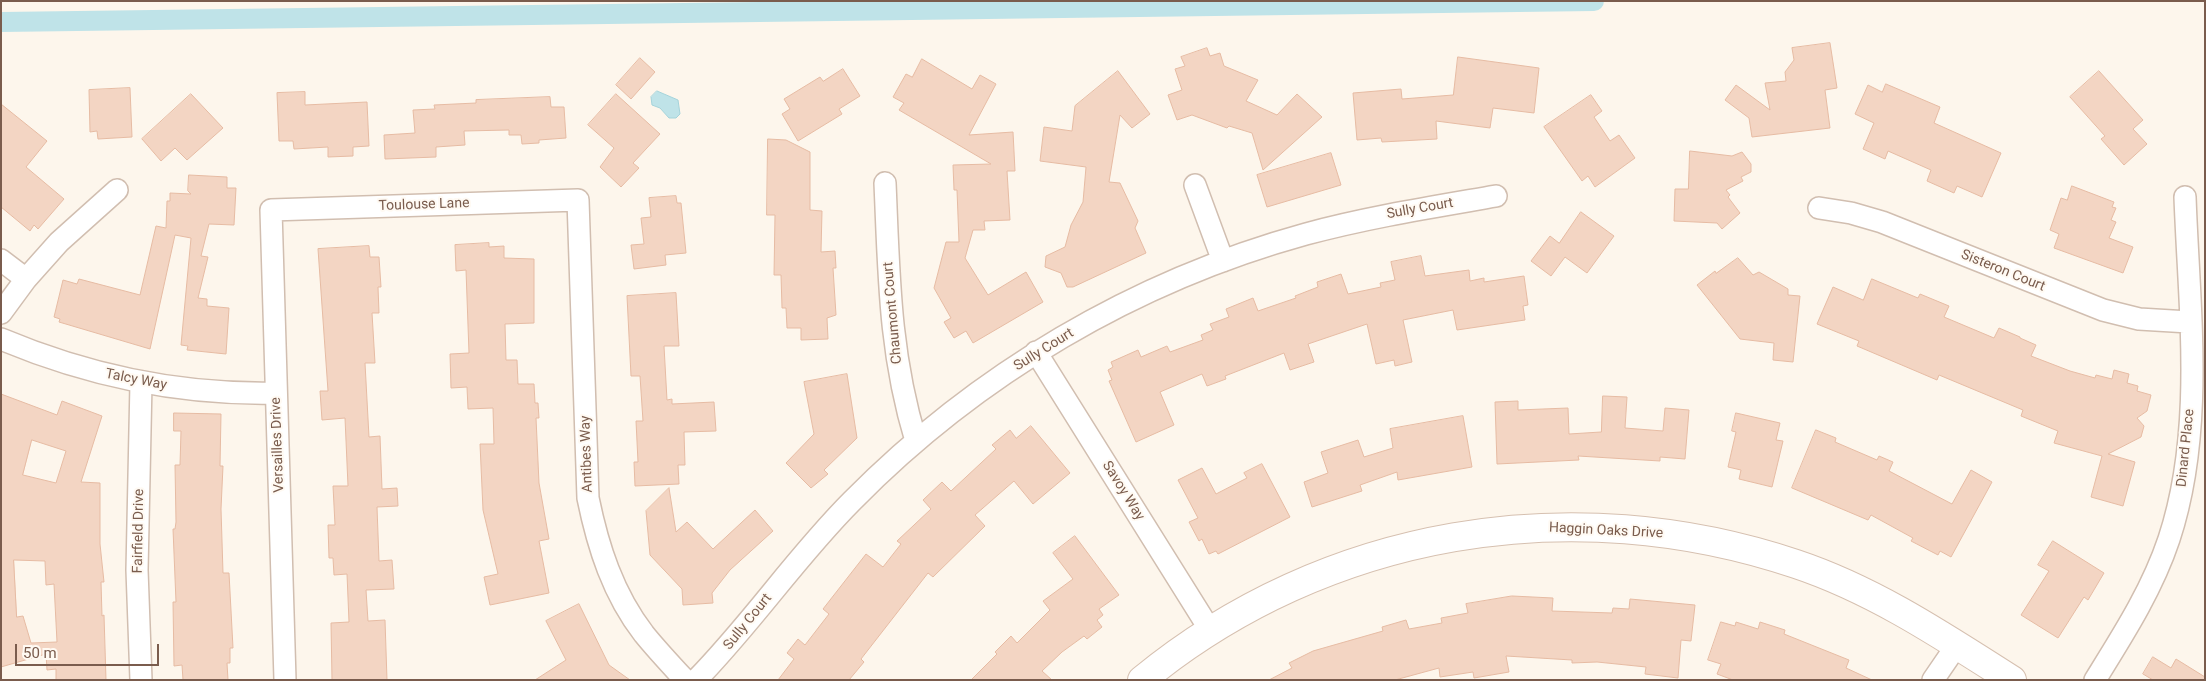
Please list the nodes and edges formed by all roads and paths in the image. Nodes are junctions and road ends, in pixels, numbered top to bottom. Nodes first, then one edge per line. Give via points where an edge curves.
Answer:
1 (886, 183) dead end
2 (1195, 185) dead end
3 (117, 190) dead end
4 (1496, 196) dead end
5 (2185, 197) dead end
6 (578, 200) joint
7 (1819, 208) dead end
8 (270, 210) joint
9 (1, 260) edge
10 (1223, 260) junction
11 (26, 279) junction
12 (1, 313) edge
13 (2189, 322) junction
14 (1, 339) edge
15 (1036, 352) junction
16 (141, 383) junction
17 (276, 393) junction
18 (916, 440) junction
19 (1210, 630) junction
20 (1957, 645) junction
21 (141, 680) edge
22 (285, 680) edge
23 (685, 680) edge
24 (696, 680) edge
25 (1142, 680) edge
26 (1933, 680) edge
27 (2012, 680) edge
28 (2095, 680) edge

1 - 18 street, Chaumont Court via 890,315 904,396
2 - 10 street
3 - 11 street via 59,242
4 - 10 street, Sully Court via 1306,234
5 - 13 street, Dinard Place
6 - 8 street, Toulouse Lane
6 - 23 street, Antibes Way via 588,498 596,536 608,572 625,606 644,634
7 - 13 street, Sisteron Court via 1882,222 2103,310 2139,319
8 - 17 street, Versailles Drive
9 - 11 street
10 - 15 street, Sully Court via 1150,291
11 - 12 street
13 - 28 street, Dinard Place via 2192,411 2189,450 2169,539 2152,582
14 - 16 street, Talcy Way via 89,371
15 - 18 street, Sully Court
15 - 19 street, Savoy Way
16 - 17 street, Talcy Way via 196,391
16 - 21 street, Fairfield Drive via 137,570
17 - 22 street, Versailles Drive
18 - 24 street, Sully Court via 846,507 804,553 730,646
19 - 20 street, Haggin Oaks Drive via 1307,580 1420,543 1515,528 1574,526 1634,529 1741,547 1853,587
19 - 25 street, Haggin Oaks Drive
20 - 26 street
20 - 27 street, Haggin Oaks Drive

